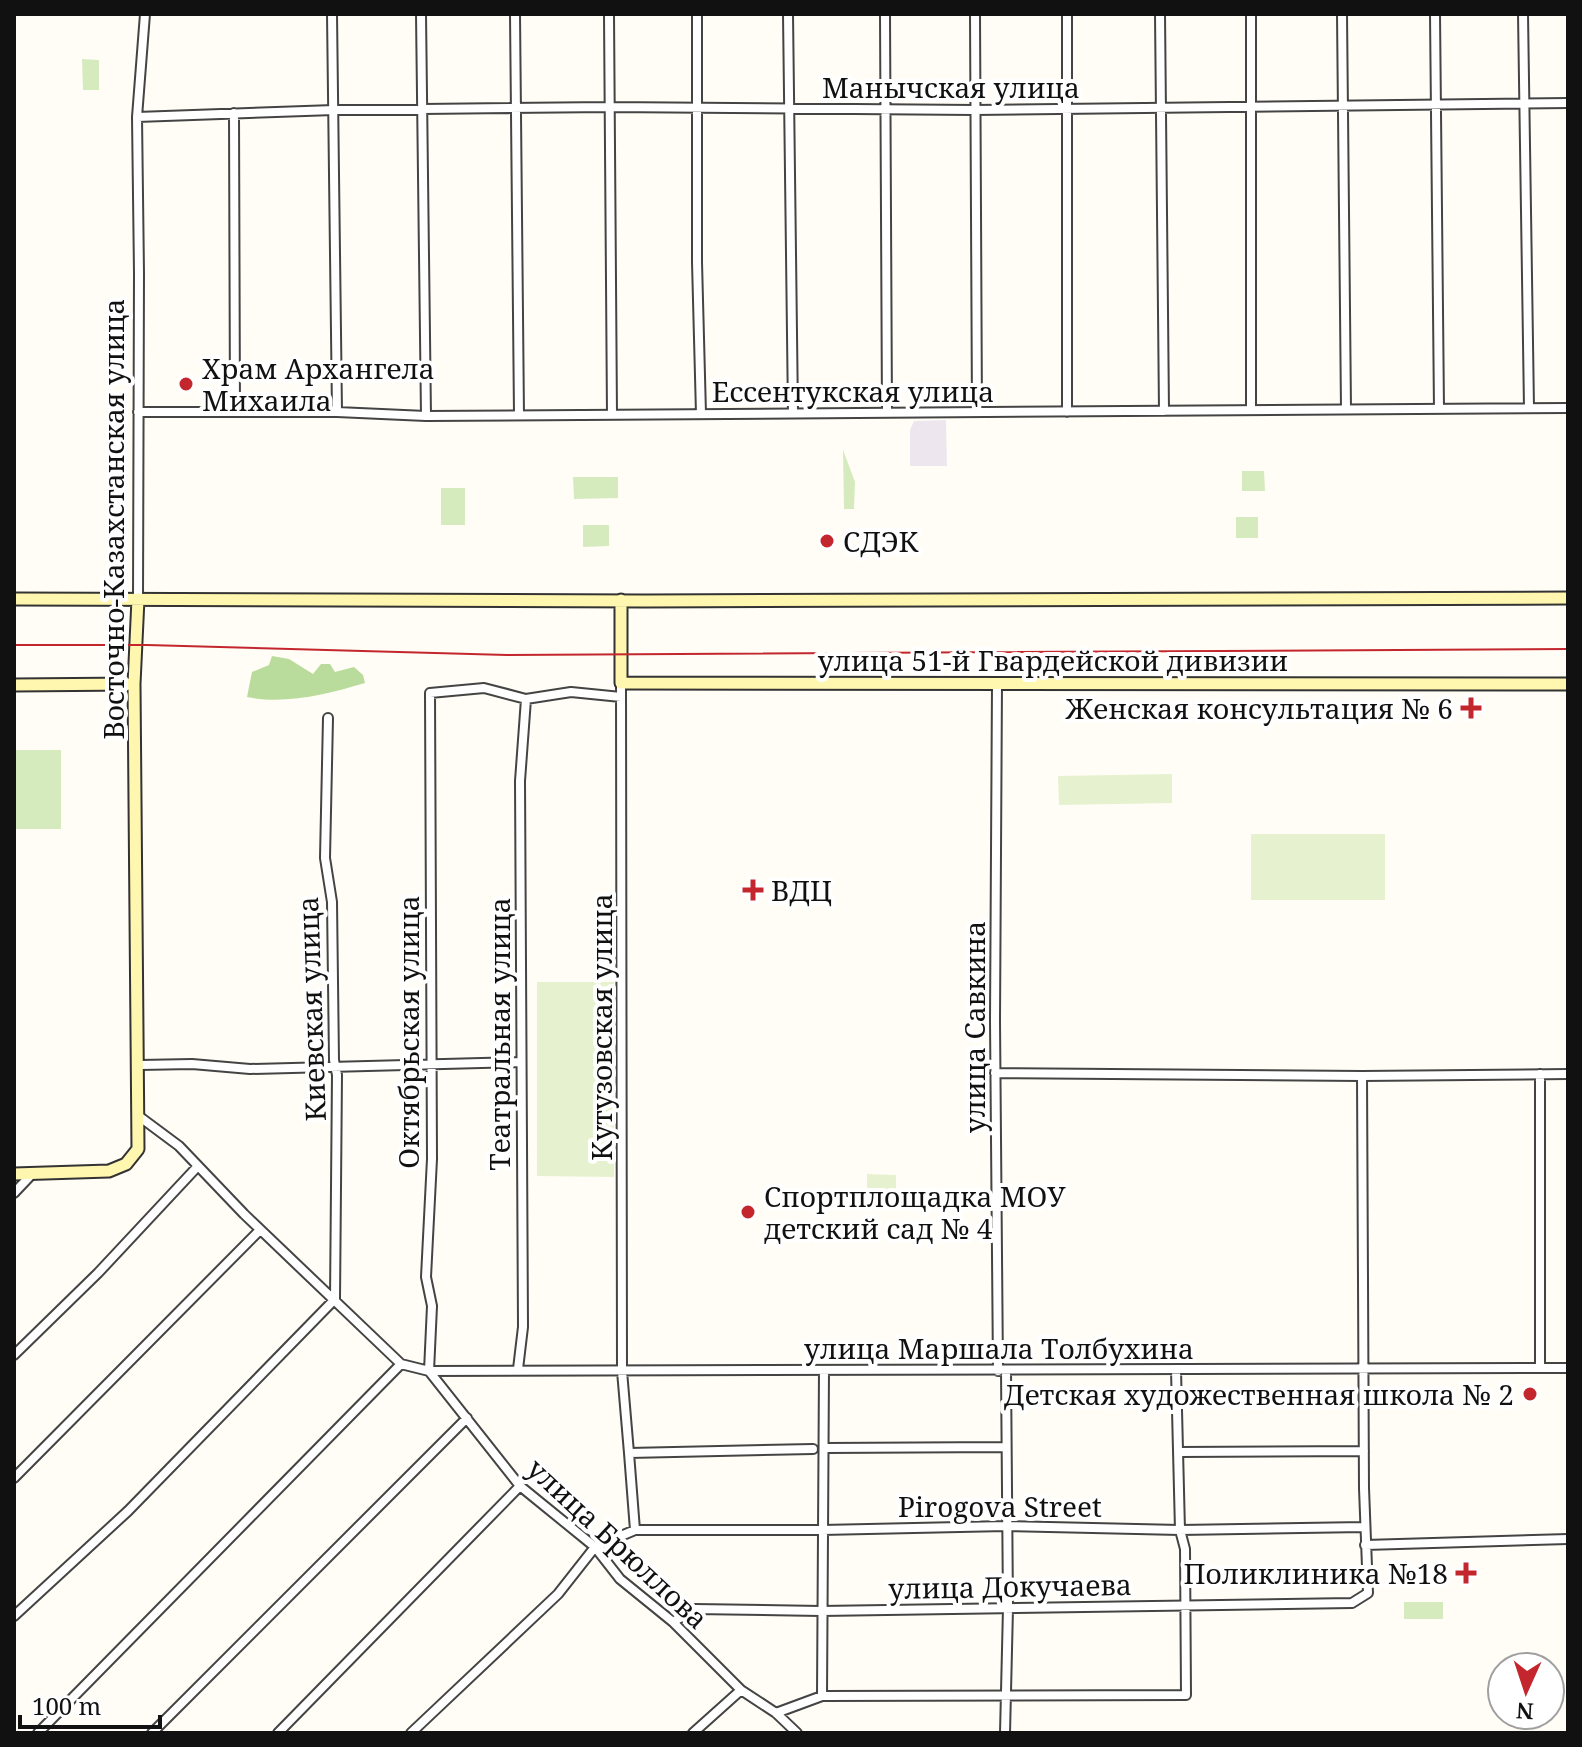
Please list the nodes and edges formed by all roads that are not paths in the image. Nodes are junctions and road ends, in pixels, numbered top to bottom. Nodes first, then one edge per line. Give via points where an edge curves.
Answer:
1 (145, 14) edge
2 (332, 14) edge
3 (421, 14) edge
4 (515, 14) edge
5 (609, 14) edge
6 (697, 14) edge
7 (788, 14) edge
8 (885, 14) edge
9 (975, 14) edge
10 (1067, 14) edge
11 (1160, 14) edge
12 (1251, 14) edge
13 (1342, 14) edge
14 (1435, 14) edge
15 (1523, 14) edge
16 (1524, 103) junction
17 (1568, 103) edge
18 (1436, 104) junction
19 (1342, 105) junction
20 (1161, 106) junction
21 (609, 107) junction
22 (1250, 107) junction
23 (698, 108) junction
24 (422, 109) junction
25 (516, 109) junction
26 (789, 109) junction
27 (1066, 109) junction
28 (334, 110) junction
29 (886, 110) junction
30 (975, 110) junction
31 (234, 113) junction
32 (137, 117) junction
33 (1529, 408) junction
34 (1568, 408) edge
35 (1346, 409) junction
36 (1439, 409) junction
37 (1251, 410) junction
38 (1164, 411) junction
39 (138, 412) junction
40 (235, 412) junction
41 (337, 412) junction
42 (977, 412) junction
43 (1067, 412) junction
44 (793, 413) junction
45 (887, 413) junction
46 (701, 414) junction
47 (519, 415) junction
48 (612, 415) junction
49 (426, 416) junction
50 (1568, 598) edge
51 (14, 599) edge
52 (138, 599) junction
53 (621, 600) junction
54 (621, 683) junction
55 (134, 684) junction
56 (997, 684) junction
57 (1568, 684) edge
58 (14, 685) edge
59 (621, 697) junction
60 (526, 699) junction
61 (328, 718) dead end
62 (521, 1062) junction
63 (140, 1065) junction
64 (430, 1066) junction
65 (335, 1067) junction
66 (995, 1073) junction
67 (1540, 1074) junction
68 (1568, 1074) edge
69 (1362, 1076) junction
70 (140, 1117) junction
71 (198, 1166) junction
72 (33, 1173) junction
73 (14, 1174) edge
74 (14, 1193) edge
75 (260, 1230) junction
76 (335, 1299) junction
77 (14, 1355) edge
78 (401, 1364) junction
79 (1540, 1368) junction
80 (1568, 1368) edge
81 (518, 1369) junction
82 (1365, 1369) junction
83 (824, 1370) junction
84 (1002, 1370) junction
85 (1176, 1370) junction
86 (429, 1371) junction
87 (622, 1371) junction
88 (467, 1418) junction
89 (1006, 1447) junction
90 (825, 1448) junction
91 (813, 1449) dead end
92 (1364, 1451) junction
93 (1179, 1452) junction
94 (629, 1453) junction
95 (14, 1478) edge
96 (520, 1486) junction
97 (1006, 1526) junction
98 (1364, 1527) junction
99 (635, 1530) junction
100 (822, 1530) junction
101 (1180, 1530) junction
102 (1568, 1539) edge
103 (1365, 1545) junction
104 (595, 1547) junction
105 (1185, 1606) junction
106 (1008, 1608) junction
107 (821, 1611) junction
108 (14, 1616) edge
109 (673, 1622) junction
110 (741, 1690) junction
111 (1007, 1694) junction
112 (822, 1696) junction
113 (776, 1713) junction
114 (38, 1733) edge
115 (152, 1733) edge
116 (278, 1733) edge
117 (411, 1733) edge
118 (693, 1733) edge
119 (797, 1733) edge
120 (1005, 1733) edge

1 - 32 street, Восточно-Казахстанская улица
2 - 28 street
3 - 24 street
4 - 25 street
5 - 21 street
6 - 23 street
7 - 26 street
8 - 29 street
9 - 30 street
10 - 27 street
11 - 20 street
12 - 22 street
13 - 19 street
14 - 18 street
15 - 16 street
16 - 17 street, Манычская улица
16 - 18 street, Манычская улица
16 - 33 street
18 - 19 street, Манычская улица
18 - 36 street
19 - 22 street, Манычская улица
19 - 35 street
20 - 22 street, Манычская улица
20 - 27 street, Манычская улица
20 - 38 street
21 - 23 street, Манычская улица
21 - 25 street, Манычская улица
21 - 48 street
22 - 37 street
23 - 26 street, Манычская улица
23 - 46 street
24 - 25 street, Манычская улица
24 - 28 street, Манычская улица
24 - 49 street
25 - 47 street
26 - 29 street, Манычская улица
26 - 44 street
27 - 30 street, Манычская улица
27 - 43 street
28 - 31 street
28 - 41 street
29 - 30 street, Манычская улица
29 - 45 street
30 - 42 street
31 - 32 street
31 - 40 street
32 - 39 street, Восточно-Казахстанская улица
33 - 34 street, Ессентукская улица
33 - 36 street, Ессентукская улица
35 - 36 street, Ессентукская улица
35 - 37 street, Ессентукская улица
37 - 38 street, Ессентукская улица
38 - 43 street, Ессентукская улица
39 - 40 street, Ессентукская улица
39 - 52 street, Восточно-Казахстанская улица
40 - 41 street, Ессентукская улица
41 - 49 street, Ессентукская улица
42 - 43 street, Ессентукская улица
42 - 45 street, Ессентукская улица
44 - 45 street, Ессентукская улица
44 - 46 street, Ессентукская улица
46 - 48 street, Ессентукская улица
47 - 48 street, Ессентукская улица
47 - 49 street, Ессентукская улица
50 - 53 main road
51 - 52 main road
52 - 53 main road
52 - 55 main road, Восточно-Казахстанская улица
53 - 54 main road
54 - 56 main road, улица 51-й Гвардейской дивизии
54 - 59 street, Кутузовская улица
55 - 58 main road
55 - 63 main road, Восточно-Казахстанская улица
56 - 57 main road, улица 51-й Гвардейской дивизии
56 - 66 street, улица Савкина
59 - 60 street via 571,692
59 - 87 street, Кутузовская улица
60 - 62 street, Театральная улица via 520,781
60 - 64 street, Октябрьская улица via 484,688 430,693
61 - 65 street, Киевская улица via 325,858 332,902
62 - 64 street
62 - 81 street, Театральная улица via 523,1327
63 - 65 street
63 - 70 main road, Восточно-Казахстанская улица
64 - 65 street
64 - 86 street, Октябрьская улица
65 - 76 street, Киевская улица
66 - 69 street
66 - 84 street, улица Савкина
67 - 68 street
67 - 69 street
67 - 79 street
69 - 82 street
70 - 71 street
70 - 72 main road, Восточно-Казахстанская улица via 138,1149 119,1169
71 - 75 street
71 - 77 street
72 - 73 main road, Восточно-Казахстанская улица
72 - 74 street
75 - 76 street
75 - 95 street
76 - 78 street
76 - 108 street via 128,1511
78 - 86 street
78 - 114 street
79 - 80 street, улица Маршала Толбухина
79 - 82 street, улица Маршала Толбухина
81 - 86 street, улица Маршала Толбухина
81 - 87 street, улица Маршала Толбухина
82 - 85 street, улица Маршала Толбухина
82 - 92 street
83 - 84 street, улица Маршала Толбухина
83 - 87 street, улица Маршала Толбухина
83 - 90 street
84 - 85 street, улица Маршала Толбухина
84 - 89 street, улица Савкина
85 - 93 street
86 - 88 street, улица Брюллова
87 - 94 street, Кутузовская улица
88 - 96 street, улица Брюллова
88 - 115 street
89 - 90 street
89 - 97 street, улица Савкина
90 - 100 street
91 - 94 street
92 - 93 street
92 - 98 street
93 - 101 street
94 - 99 street, Кутузовская улица
96 - 104 street, улица Брюллова
96 - 116 street
97 - 100 street, Pirogova Street
97 - 101 street, Pirogova Street
97 - 106 street, улица Савкина
98 - 101 street, Pirogova Street
98 - 103 street
99 - 100 street, Pirogova Street
99 - 104 street
100 - 107 street
101 - 105 street
102 - 103 street
103 - 105 street, улица Докучаева via 1368,1593 1352,1603
104 - 109 street, улица Брюллова via 620,1579
104 - 117 street via 558,1594
105 - 106 street, улица Докучаева
105 - 111 street via 1186,1695
106 - 107 street, улица Докучаева
106 - 111 street, улица Савкина
107 - 109 street, улица Докучаева via 694,1609
107 - 112 street
109 - 110 street, улица Брюллова
110 - 113 street, улица Брюллова
110 - 118 street
111 - 112 street
111 - 120 street, улица Савкина
112 - 113 street
113 - 119 street, улица Брюллова

